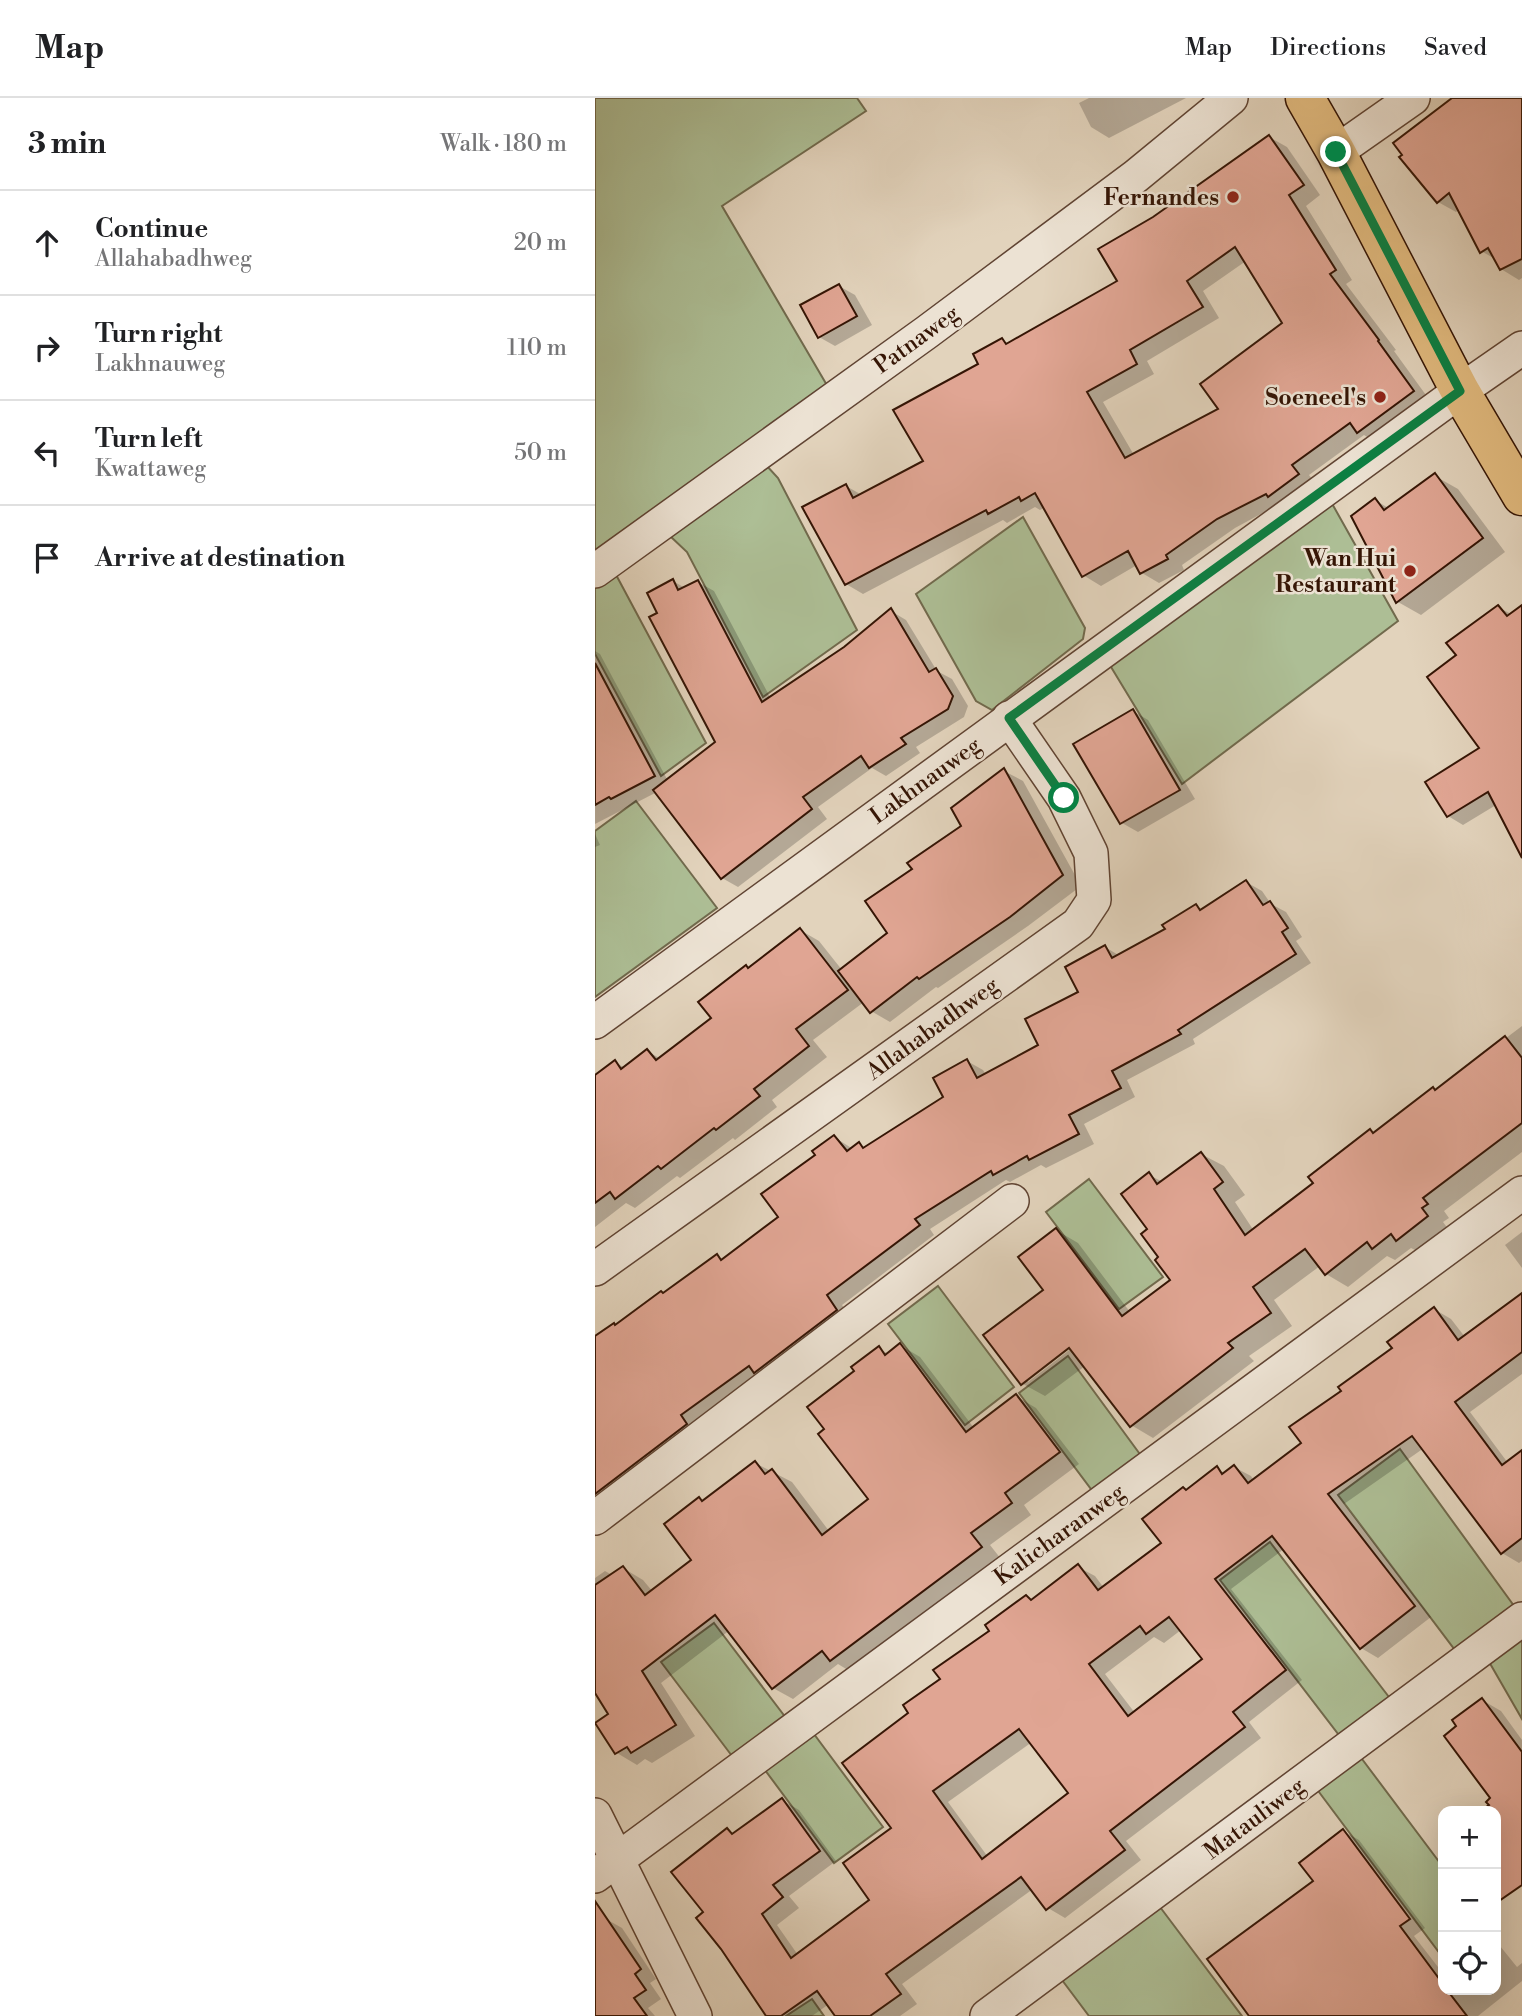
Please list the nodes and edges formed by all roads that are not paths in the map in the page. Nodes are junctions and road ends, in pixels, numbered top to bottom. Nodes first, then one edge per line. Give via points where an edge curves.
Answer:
1 (1231, 98) edge
2 (1305, 98) edge
3 (1413, 98) edge
4 (1336, 152) junction
5 (1522, 348) edge
6 (1460, 391) junction
7 (1522, 496) edge
8 (595, 571) edge
9 (1009, 718) junction
10 (595, 1022) edge
11 (1522, 1193) edge
12 (1012, 1201) dead end
13 (595, 1269) edge
14 (595, 1518) edge
15 (1522, 1619) edge
16 (595, 1815) edge
17 (606, 1868) edge
18 (695, 2016) edge
19 (987, 2016) edge

1 - 8 street, Patnaweg via 993,283
2 - 4 main road
3 - 4 street
4 - 6 main road
5 - 6 street, Lakhnauweg
6 - 7 main road
6 - 9 street, Lakhnauweg
9 - 10 street, Lakhnauweg
9 - 13 street, Allahabadhweg via 1064,798 1091,853 1094,900 1078,924
11 - 17 street, Kalicharanweg
12 - 14 street
15 - 19 street, Matauliweg
16 - 17 street
17 - 18 street

